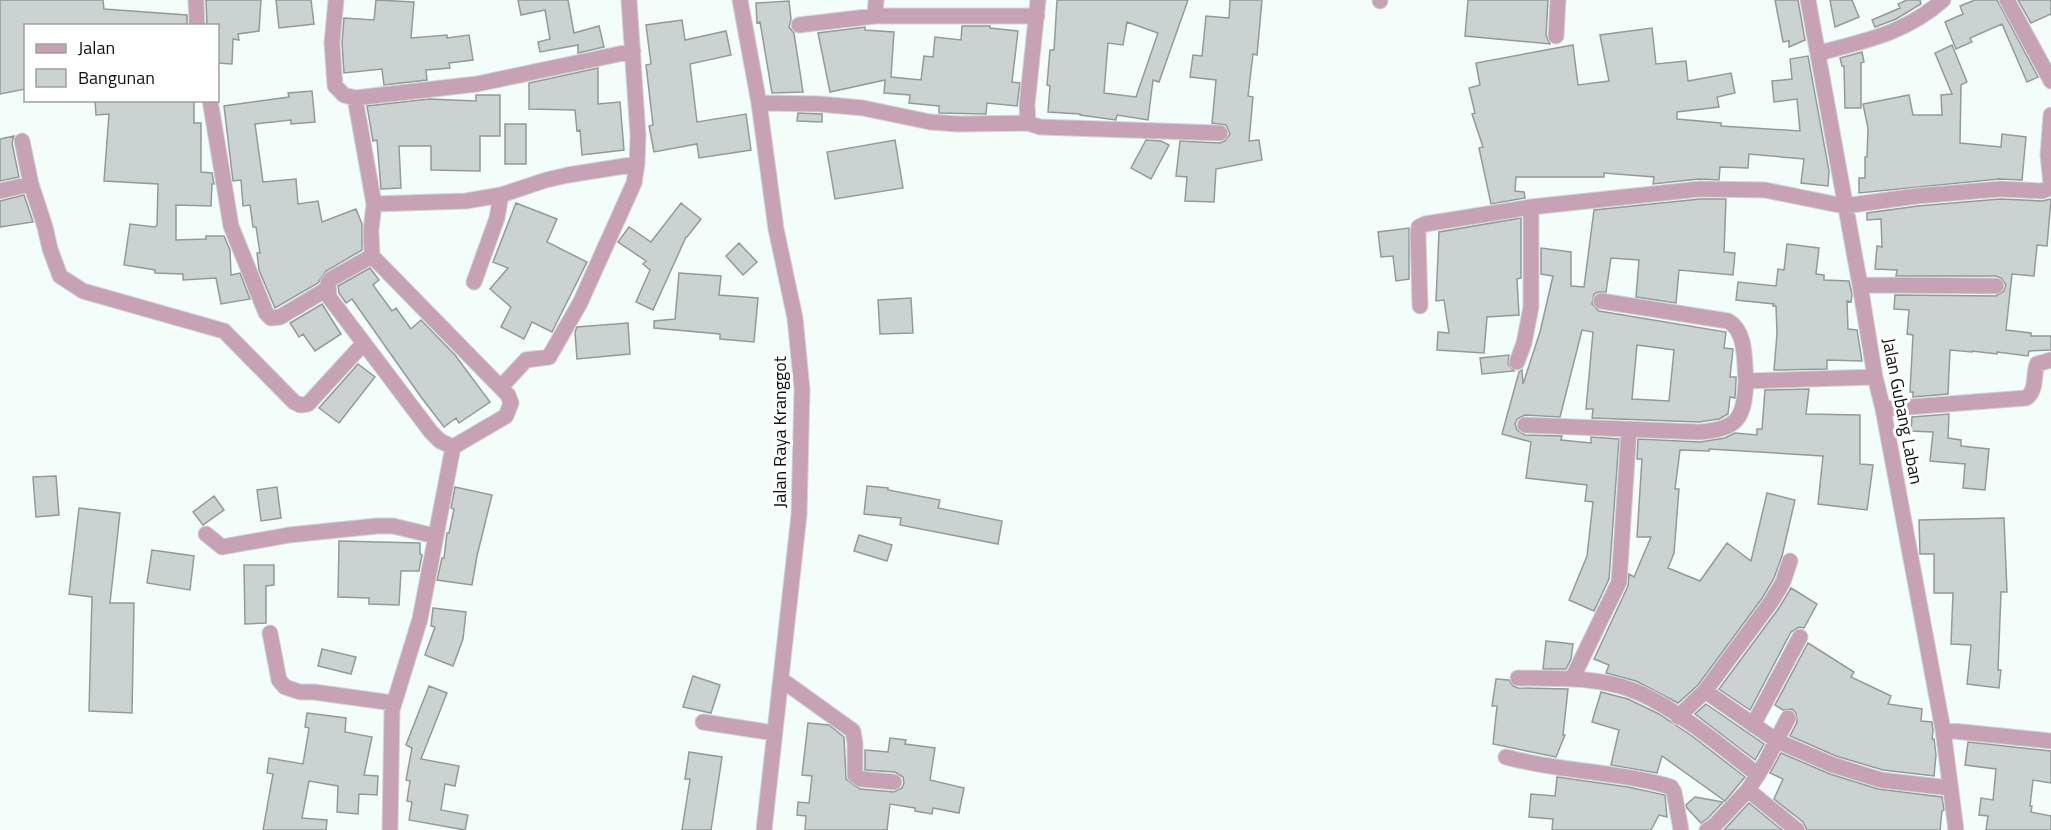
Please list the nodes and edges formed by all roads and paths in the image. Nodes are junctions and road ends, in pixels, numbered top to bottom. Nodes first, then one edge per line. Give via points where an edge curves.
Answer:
1 (196, 0) edge
2 (336, 0) edge
3 (629, 0) edge
4 (740, 0) edge
5 (876, 0) edge
6 (1038, 0) edge
7 (1558, 0) edge
8 (1808, 0) edge
9 (1943, 0) edge
10 (2007, 0) edge
11 (875, 16) junction
12 (1037, 16) junction
13 (197, 24) edge
14 (799, 25) dead end
15 (1556, 36) dead end
16 (633, 51) junction
17 (1819, 53) junction
18 (2051, 81) edge
19 (355, 98) junction
20 (210, 102) edge
21 (759, 103) junction
22 (2051, 115) edge
23 (1028, 123) junction
24 (1220, 134) dead end
25 (22, 141) dead end
26 (637, 164) junction
27 (31, 184) junction
28 (2051, 184) edge
29 (0, 191) edge
30 (501, 195) junction
31 (374, 204) junction
32 (1844, 206) junction
33 (1531, 207) junction
34 (372, 256) junction
35 (474, 282) dead end
36 (1860, 285) junction
37 (1996, 286) dead end
38 (327, 289) junction
39 (1601, 301) dead end
40 (1420, 306) dead end
41 (363, 344) junction
42 (2051, 360) edge
43 (1517, 362) dead end
44 (1875, 377) junction
45 (1746, 381) junction
46 (501, 387) junction
47 (1882, 409) junction
48 (1526, 425) dead end
49 (1629, 429) junction
50 (453, 447) junction
51 (206, 534) dead end
52 (435, 536) junction
53 (1791, 561) dead end
54 (270, 633) dead end
55 (1800, 637) dead end
56 (1518, 678) dead end
57 (1572, 679) junction
58 (782, 680) junction
59 (1705, 691) junction
60 (393, 703) junction
61 (1678, 717) junction
62 (1788, 718) dead end
63 (703, 722) dead end
64 (1753, 725) junction
65 (1942, 730) junction
66 (774, 733) junction
67 (1777, 741) junction
68 (2051, 741) edge
69 (1506, 757) dead end
70 (1758, 775) junction
71 (894, 782) dead end
72 (1950, 788) junction
73 (1748, 790) junction
74 (1786, 827) edge
75 (390, 830) edge
76 (764, 830) edge
77 (1681, 830) edge
78 (1707, 830) edge
79 (1956, 830) edge

1 - 13 street
2 - 19 street via 332,43 335,86 344,95
3 - 16 street
4 - 21 street, Jalan Raya Kranggot
5 - 11 street
6 - 12 street
7 - 15 street
8 - 17 street, Jalan Gubang Laban
9 - 17 street via 1928,14 1897,31
10 - 18 street
11 - 12 street
11 - 14 street
12 - 23 street
16 - 19 street via 477,84
16 - 26 street
17 - 32 street, Jalan Gubang Laban
19 - 31 street
20 - 38 street via 231,226 267,313 271,318 280,317
21 - 23 street via 863,108 930,122
21 - 58 street, Jalan Raya Kranggot via 776,229 795,318 802,389 799,515
22 - 28 street
23 - 24 street via 1040,127
25 - 27 street
26 - 30 street via 546,180
26 - 46 street via 628,198 580,303 549,357 526,360
27 - 29 street
27 - 41 street via 60,276 83,291 224,331 300,405 308,404
28 - 32 street via 2042,191 2000,189
30 - 31 street via 466,201
30 - 35 street
31 - 34 street
32 - 33 street via 1745,188
32 - 36 street, Jalan Gubang Laban
33 - 40 street via 1419,227
33 - 43 street via 1531,307
34 - 38 street via 331,279
34 - 46 street
36 - 37 street
36 - 44 street, Jalan Gubang Laban
38 - 41 street
39 - 45 street via 1728,321 1740,333
41 - 50 street via 431,432
42 - 47 street via 2037,364 2034,388 2026,398
44 - 45 street
44 - 47 street, Jalan Gubang Laban
45 - 49 street via 1741,412 1727,428 1699,432
46 - 50 street via 511,404 506,416
47 - 65 street, Jalan Gubang Laban
48 - 49 street
49 - 57 street via 1619,582
50 - 52 street
51 - 52 street via 222,548 289,535 377,526
52 - 60 street via 420,619
53 - 59 street via 1771,602
54 - 60 street via 279,680 290,690
55 - 64 street
56 - 57 street
57 - 61 street via 1630,689
58 - 66 street, Jalan Raya Kranggot
58 - 71 street via 853,731 855,775
59 - 61 street
59 - 64 street
60 - 75 street
61 - 70 street
62 - 67 street
63 - 66 street
64 - 67 street
65 - 68 street
65 - 72 street, Jalan Gubang Laban
66 - 76 street, Jalan Raya Kranggot
67 - 70 street
67 - 72 street via 1863,776
69 - 77 street via 1671,787
70 - 73 street
72 - 79 street, Jalan Gubang Laban
73 - 74 street
73 - 78 street

